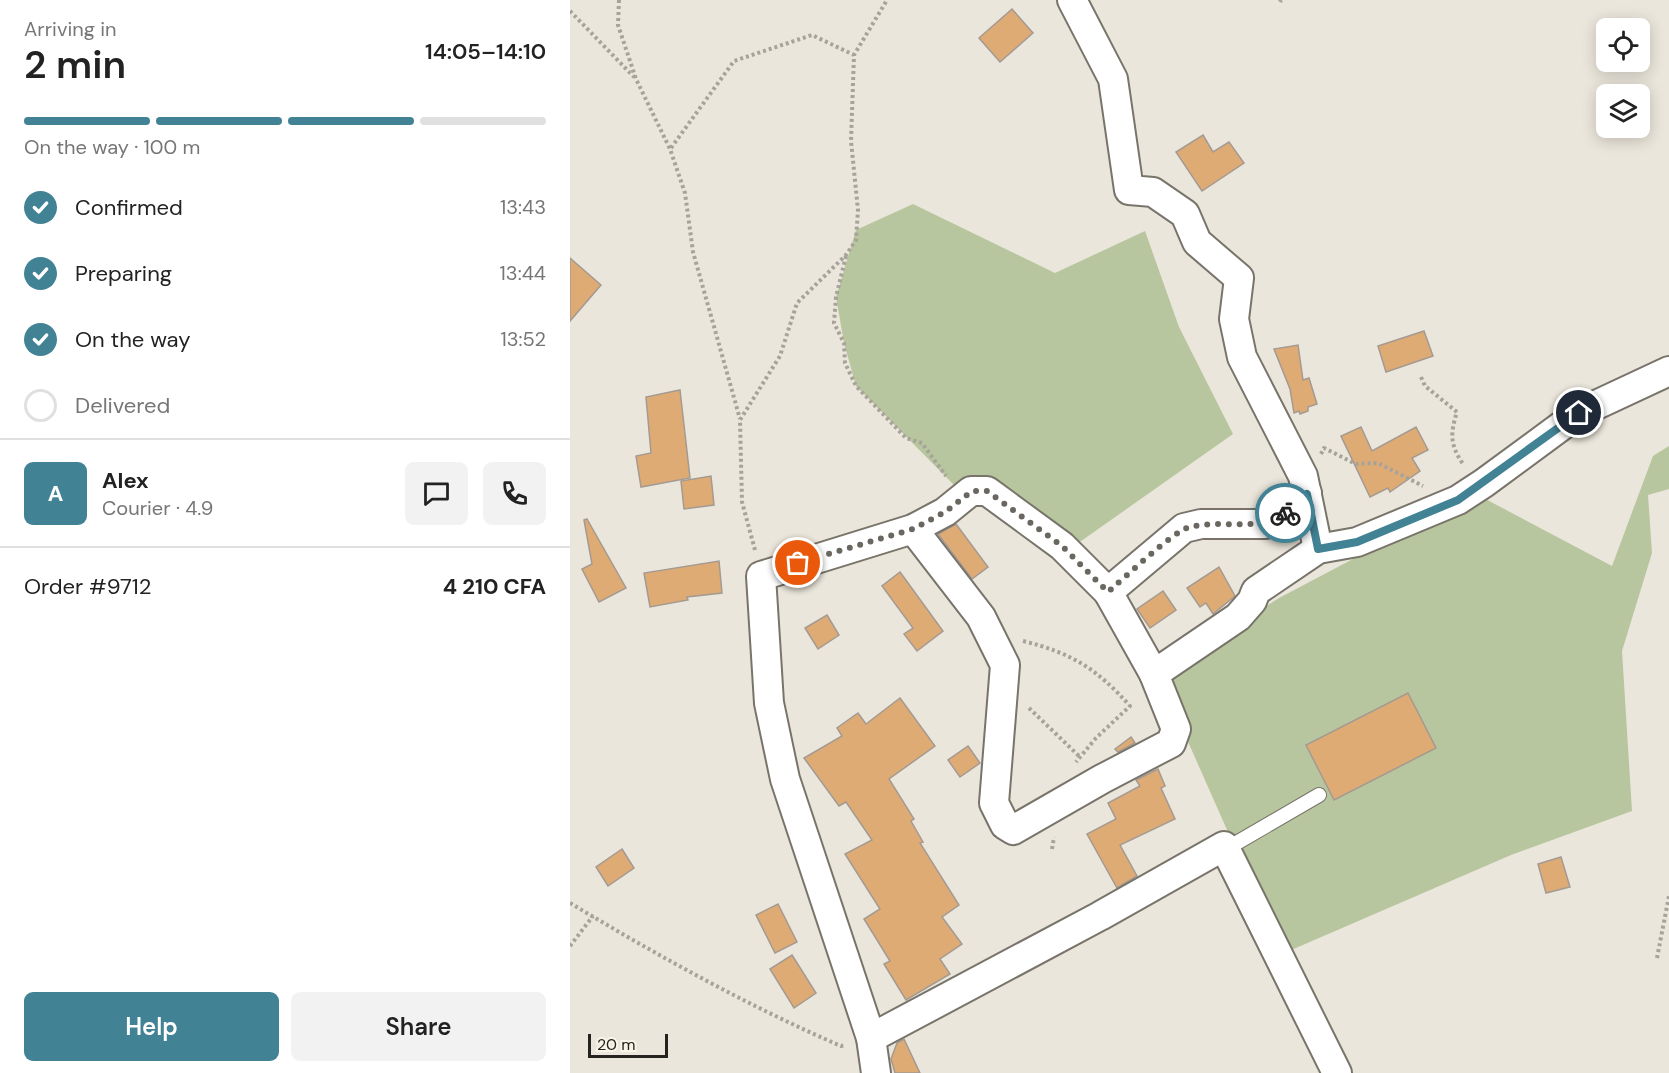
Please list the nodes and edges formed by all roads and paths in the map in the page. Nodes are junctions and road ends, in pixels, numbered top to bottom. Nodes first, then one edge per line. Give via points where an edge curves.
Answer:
1 (619, 0) edge
2 (887, 0) edge
3 (1072, 0) edge
4 (570, 11) edge
5 (854, 55) junction
6 (636, 79) junction
7 (670, 149) junction
8 (846, 255) junction
9 (1669, 371) edge
10 (1420, 377) dead end
11 (740, 420) junction
12 (1324, 448) dead end
13 (1484, 483) junction
14 (972, 491) junction
15 (1307, 494) junction
16 (1442, 506) junction
17 (913, 529) junction
18 (1318, 549) junction
19 (761, 576) junction
20 (1108, 592) junction
21 (993, 640) junction
22 (1154, 674) junction
23 (1005, 686) junction
24 (1080, 756) junction
25 (1102, 778) junction
26 (1319, 795) dead end
27 (1062, 802) junction
28 (1224, 846) junction
29 (1669, 896) edge
30 (570, 903) edge
31 (592, 916) junction
32 (570, 946) edge
33 (1657, 958) dead end
34 (871, 1038) junction
35 (876, 1073) edge
36 (1337, 1073) edge

1 - 6 path via 618,25
2 - 5 path
3 - 15 street via 1113,79 1129,190 1153,192 1185,214 1197,242 1239,278 1234,319 1242,357 1303,476
4 - 6 path
5 - 7 path via 812,35 734,61
5 - 8 path via 851,141 858,210 856,240
6 - 7 path
7 - 11 path via 685,193 693,252
8 - 11 path via 797,303 780,356
8 - 14 path via 834,323 856,386 906,438 922,443 953,484
9 - 13 street via 1579,413
10 - 13 path via 1425,386 1457,412 1451,430 1452,449
11 - 19 path via 742,502
12 - 16 path via 1356,464 1378,463 1399,472 1407,480 1429,488
13 - 16 street
14 - 17 street via 945,512
14 - 20 street via 987,491 1062,546
15 - 18 street
15 - 20 street via 1265,524 1201,524 1184,528
16 - 18 street via 1357,542
17 - 19 street
17 - 21 street via 981,617
18 - 22 street via 1256,591 1238,617
19 - 34 street via 769,703 785,779
20 - 22 street
21 - 23 street via 1005,665
21 - 24 path via 1018,640 1050,648 1080,662 1106,679 1130,706
22 - 25 street via 1176,729 1172,743
23 - 24 path
23 - 27 street via 993,790 997,810 1005,825 1013,830
24 - 25 path
24 - 27 path via 1065,778
25 - 27 street
26 - 28 lane
28 - 34 street
28 - 36 street
29 - 33 path
30 - 31 path
31 - 32 path
31 - 34 path via 841,1046
34 - 35 street

